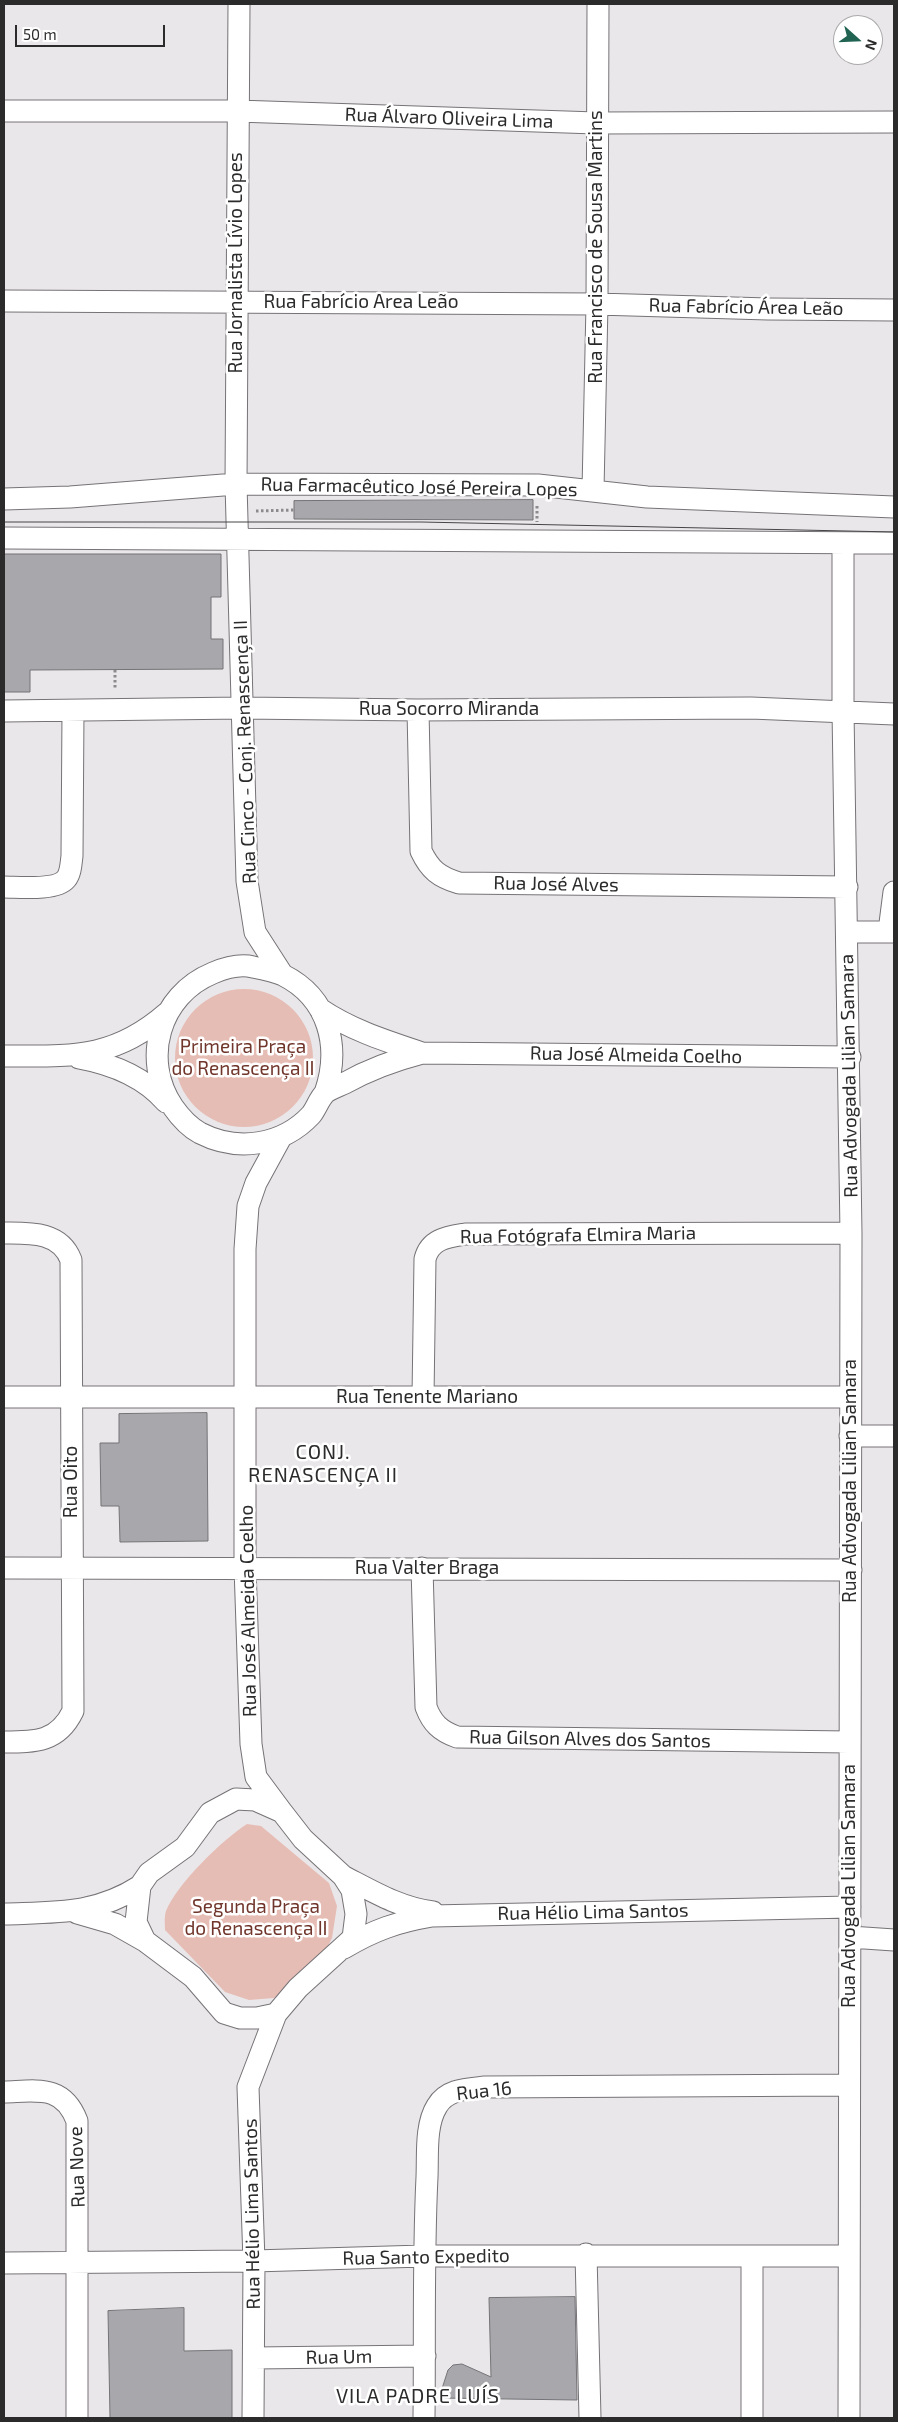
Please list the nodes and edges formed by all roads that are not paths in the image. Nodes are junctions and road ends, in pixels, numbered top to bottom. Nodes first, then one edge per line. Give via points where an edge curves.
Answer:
1 (239, 4) edge
2 (598, 4) edge
3 (237, 111) junction
4 (4, 112) edge
5 (894, 122) edge
6 (596, 123) junction
7 (4, 301) edge
8 (236, 302) junction
9 (598, 304) junction
10 (894, 310) edge
11 (236, 484) junction
12 (593, 490) junction
13 (4, 499) edge
14 (894, 507) edge
15 (238, 525) junction
16 (4, 538) edge
17 (843, 543) junction
18 (894, 543) edge
19 (242, 708) junction
20 (418, 710) junction
21 (843, 710) junction
22 (4, 711) edge
23 (73, 711) junction
24 (894, 714) edge
25 (4, 887) edge
26 (847, 888) junction
27 (894, 892) edge
28 (892, 931) edge
29 (847, 932) junction
30 (282, 974) junction
31 (320, 1009) junction
32 (167, 1013) junction
33 (422, 1053) junction
34 (4, 1056) edge
35 (69, 1056) junction
36 (850, 1057) junction
37 (325, 1093) junction
38 (180, 1117) junction
39 (280, 1139) junction
40 (4, 1233) edge
41 (851, 1234) junction
42 (246, 1396) junction
43 (4, 1397) edge
44 (71, 1397) junction
45 (423, 1397) junction
46 (850, 1397) junction
47 (850, 1436) junction
48 (894, 1436) edge
49 (72, 1567) junction
50 (245, 1567) junction
51 (4, 1568) edge
52 (422, 1568) junction
53 (851, 1570) junction
54 (4, 1742) edge
55 (849, 1742) junction
56 (282, 1812) junction
57 (343, 1876) junction
58 (140, 1886) junction
59 (850, 1907) junction
60 (72, 1912) junction
61 (4, 1914) edge
62 (466, 1914) junction
63 (850, 1937) junction
64 (894, 1940) edge
65 (145, 1941) junction
66 (343, 1949) junction
67 (276, 2014) junction
68 (848, 2085) junction
69 (4, 2092) edge
70 (586, 2254) junction
71 (423, 2256) junction
72 (752, 2256) junction
73 (848, 2256) junction
74 (79, 2262) junction
75 (254, 2262) junction
76 (4, 2263) edge
77 (425, 2356) junction
78 (254, 2358) junction
79 (77, 2418) edge
80 (253, 2418) edge
81 (424, 2418) edge
82 (590, 2418) edge
83 (752, 2418) edge
84 (850, 2418) edge

1 - 3 street, Rua Jornalista Lívio Lopes
2 - 6 street, Rua Francisco de Sousa Martins
3 - 4 street, Rua Álvaro Oliveira Lima
3 - 6 street, Rua Álvaro Oliveira Lima
3 - 8 street, Rua Jornalista Lívio Lopes
5 - 6 street, Rua Álvaro Oliveira Lima
6 - 9 street, Rua Francisco de Sousa Martins
7 - 8 street, Rua Fabrício Area Leão
8 - 9 street, Rua Fabrício Area Leão
8 - 11 street, Rua Jornalista Lívio Lopes
9 - 10 street, Rua Fabrício Área Leão
9 - 12 street, Rua Francisco de Sousa Martins
11 - 12 street, Rua Farmacêutico José Pereira Lopes via 538,485
11 - 13 street, Rua Farmacêutico José Pereira Lopes
11 - 15 street, Rua Jornalista Lívio Lopes
12 - 14 street, Rua Farmacêutico José Pereira Lopes via 647,497
15 - 16 street
15 - 17 street via 537,542
15 - 19 street, Rua Cinco - Conj. Renascença II
17 - 18 street
17 - 21 street, Rua Advogada Lilian Samara
19 - 20 street, Rua Socorro Miranda
19 - 23 street, Rua Socorro Miranda
19 - 30 street, Rua Cinco - Conj. Renascença II via 247,881 255,932
20 - 21 street, Rua Socorro Miranda
20 - 26 street, Rua José Alves via 422,851 432,869 444,878 459,883
21 - 24 street, Rua Socorro Miranda
21 - 26 street, Rua Advogada Lilian Samara
22 - 23 street, Rua Socorro Miranda
23 - 25 street via 70,869 66,879 57,884
26 - 29 street, Rua Advogada Lilian Samara
27 - 28 street
28 - 29 street
29 - 36 street, Rua Advogada Lilian Samara
30 - 31 street via 306,990
30 - 32 street via 248,966 224,969 201,978 182,993
31 - 33 street via 375,1038
31 - 37 street via 331,1035 334,1055 332,1075
32 - 35 street via 119,1045
32 - 38 street via 158,1040 156,1068 164,1094
33 - 36 street, Rua José Almeida Coelho
33 - 37 street via 356,1076
34 - 35 street
35 - 38 street via 98,1062 138,1079 157,1092
36 - 41 street, Rua Advogada Lilian Samara
37 - 39 street via 311,1115
38 - 39 street via 198,1132 220,1142 244,1144
39 - 42 street, Rua José Almeida Coelho via 256,1183 248,1206
40 - 44 street, Rua Oito via 46,1236 68,1252 71,1260
41 - 45 street, Rua Fotógrafa Elmira Maria via 464,1234 441,1238 425,1260
41 - 46 street, Rua Advogada Lilian Samara
42 - 44 street, Rua Tenente Mariano
42 - 45 street, Rua Tenente Mariano
42 - 50 street, Rua José Almeida Coelho
43 - 44 street, Rua Tenente Mariano
44 - 49 street, Rua Oito
45 - 46 street, Rua Tenente Mariano
46 - 47 street, Rua Advogada Lilian Samara
47 - 48 street
47 - 53 street, Rua Advogada Lilian Samara
49 - 50 street, Rua Valter Braga
49 - 51 street, Rua Valter Braga
49 - 54 street, Rua Oito via 73,1711 66,1726 47,1738
50 - 52 street, Rua Valter Braga
50 - 56 street, Rua José Almeida Coelho via 251,1744 256,1777
52 - 53 street, Rua Valter Braga
52 - 55 street, Rua Gilson Alves dos Santos via 426,1707 437,1727 452,1735
53 - 55 street, Rua Advogada Lilian Samara
55 - 59 street, Rua Advogada Lilian Samara
56 - 57 street, Rua José Almeida Coelho via 303,1840
56 - 58 street via 255,1800 236,1799 210,1813 185,1846 149,1874
57 - 62 street via 405,1906
57 - 66 street via 352,1890 356,1914 353,1938
58 - 60 street via 110,1902
58 - 65 street via 136,1922
59 - 62 street, Rua Hélio Lima Santos
59 - 63 street, Rua Advogada Lilian Samara
60 - 61 street
60 - 65 street via 115,1924
62 - 66 street, Rua Hélio Lima Santos via 395,1923
63 - 64 street
63 - 68 street, Rua Advogada Lilian Samara
65 - 67 street via 193,1977 224,2013 240,2018
66 - 67 street, Rua Hélio Lima Santos via 298,1988
67 - 75 street, Rua Hélio Lima Santos via 248,2087
68 - 71 street, Rua 16 via 485,2087 450,2093 438,2105 430,2125
68 - 73 street, Rua Advogada Lilian Samara
69 - 74 street, Rua Nove via 43,2091 56,2095 67,2101 77,2121
70 - 71 street, Rua Santo Expedito
70 - 72 street, Rua Santo Expedito
70 - 82 street
71 - 75 street, Rua Santo Expedito
71 - 77 street, Rua 16
72 - 73 street, Rua Santo Expedito
72 - 83 street
73 - 84 street, Rua Advogada Lilian Samara
74 - 75 street, Rua Santo Expedito
74 - 76 street, Rua Santo Expedito
74 - 79 street, Rua Nove
75 - 78 street, Rua Hélio Lima Santos
77 - 78 street, Rua Um
77 - 81 street, Rua 16
78 - 80 street, Rua Hélio Lima Santos

